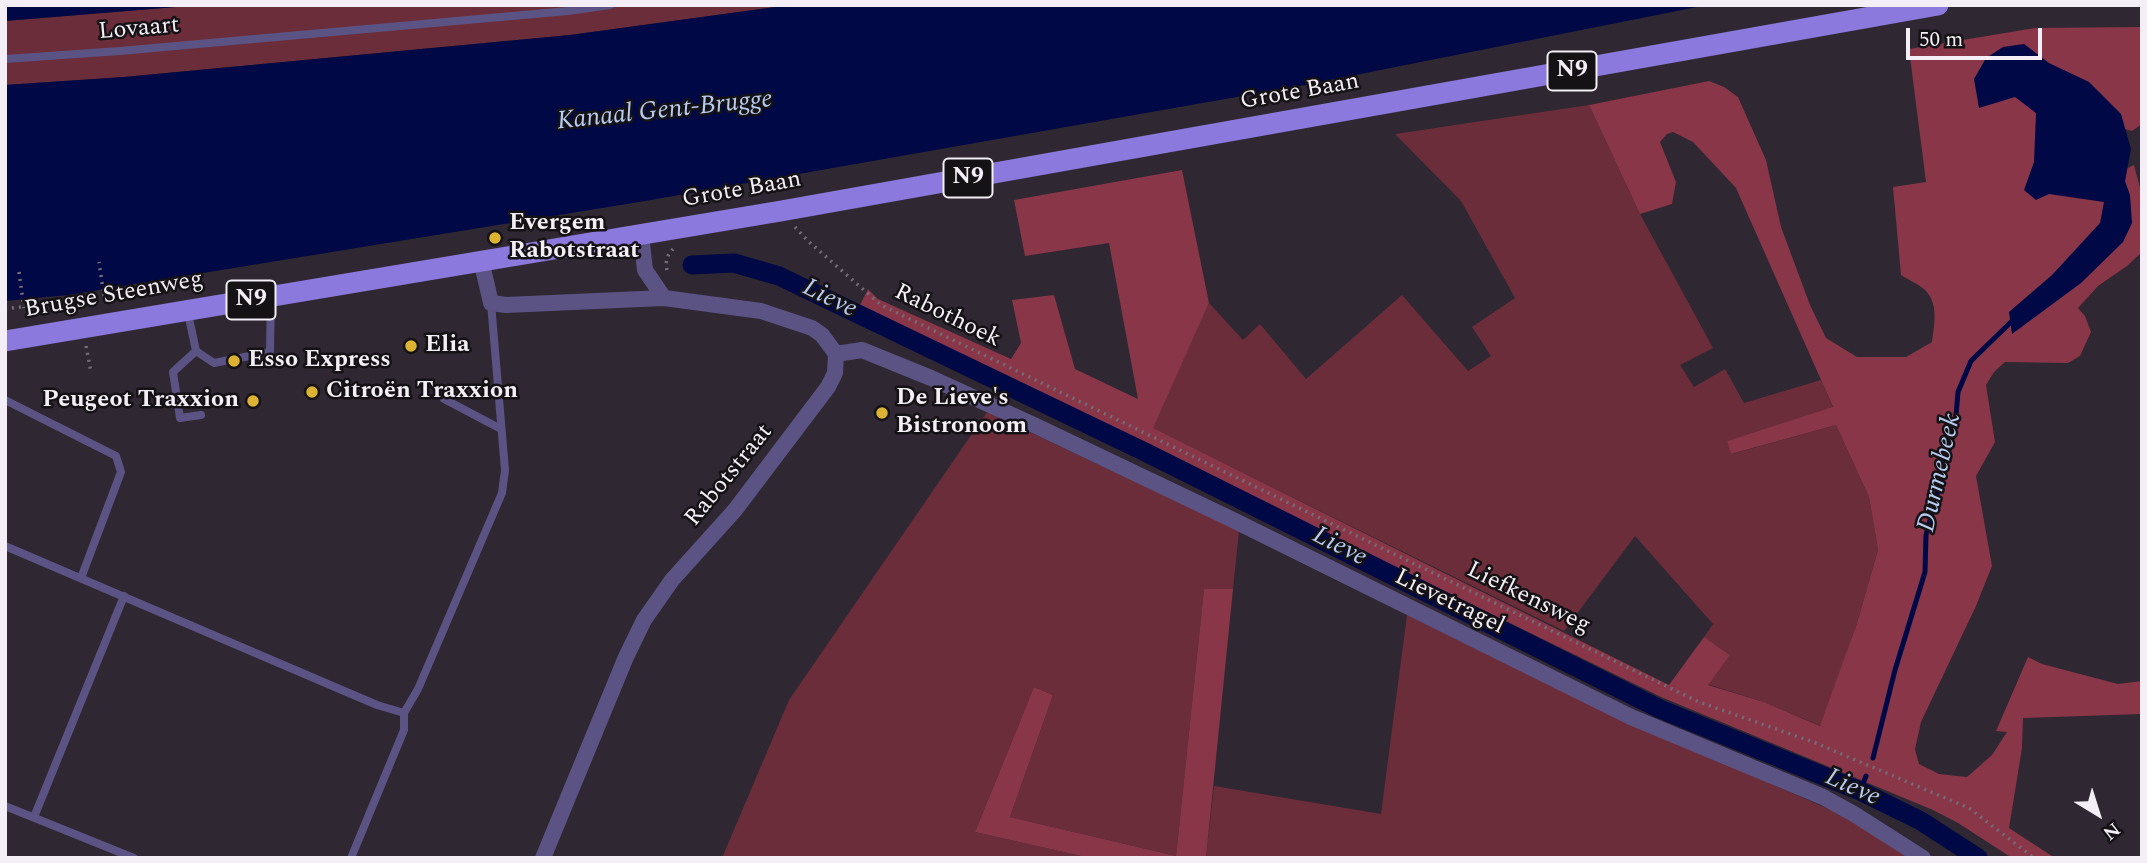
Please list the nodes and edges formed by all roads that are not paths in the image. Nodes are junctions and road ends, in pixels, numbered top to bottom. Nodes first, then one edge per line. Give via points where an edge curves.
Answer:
1 (610, 5) edge
2 (1938, 5) edge
3 (5, 59) edge
4 (671, 229) joint
5 (641, 235) junction
6 (481, 260) junction
7 (271, 296) junction
8 (664, 298) junction
9 (491, 303) junction
10 (187, 311) junction
11 (5, 341) edge
12 (196, 351) junction
13 (836, 354) junction
14 (444, 399) dead end
15 (5, 400) edge
16 (201, 415) dead end
17 (501, 429) junction
18 (5, 547) edge
19 (81, 578) junction
20 (124, 596) junction
21 (404, 713) junction
22 (5, 806) edge
23 (34, 817) junction
24 (134, 858) edge
25 (351, 858) edge
26 (543, 858) edge
27 (1923, 858) edge

1 - 3 lane, Lovaart
2 - 4 main road, Grote Baan / N9
4 - 5 main road, Brugse Steenweg / N9
5 - 6 main road, Brugse Steenweg / N9
5 - 8 street via 645,270
6 - 7 main road, Brugse Steenweg / N9
6 - 9 street
7 - 10 main road, Brugse Steenweg / N9
7 - 12 lane via 270,352 214,363
8 - 9 street
8 - 13 street via 774,314 812,328
9 - 17 lane
10 - 11 main road, Brugse Steenweg / N9
10 - 12 lane
12 - 16 lane via 173,372 180,418
13 - 26 street, Rabotstraat via 835,373 828,387 644,620
13 - 27 street, Lievetragel via 862,350 1037,426 1631,718 1823,797
14 - 17 lane
15 - 19 lane via 116,456 121,472
17 - 21 lane via 502,493
18 - 19 lane
19 - 20 lane
20 - 21 lane
20 - 23 lane
21 - 25 lane via 404,730
22 - 23 lane
23 - 24 lane

